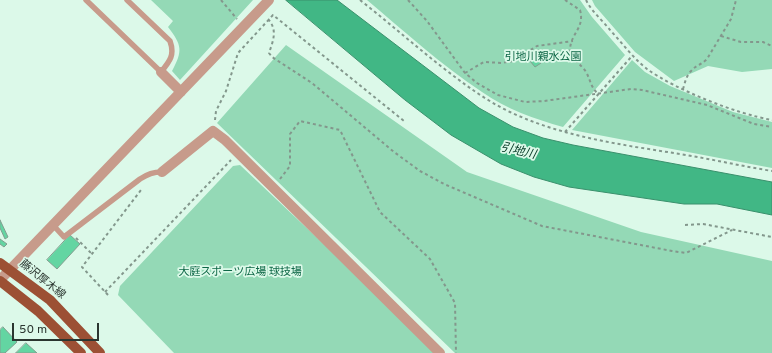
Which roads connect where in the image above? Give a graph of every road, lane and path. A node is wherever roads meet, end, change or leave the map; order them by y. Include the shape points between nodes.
1 (86, 0) edge
2 (127, 0) edge
3 (221, 0) edge
4 (269, 0) edge
5 (360, 0) edge
6 (408, 0) edge
7 (565, 0) edge
8 (586, 0) edge
9 (736, 0) edge
10 (268, 19) junction
11 (244, 26) junction
12 (721, 36) junction
13 (573, 41) junction
14 (772, 46) edge
15 (632, 56) junction
16 (161, 72) junction
17 (465, 73) junction
18 (683, 89) junction
19 (181, 92) junction
20 (598, 94) junction
21 (772, 120) edge
22 (404, 121) dead end
23 (772, 127) edge
24 (213, 131) junction
25 (565, 132) junction
26 (236, 155) dead end
27 (772, 171) edge
28 (162, 172) joint
29 (141, 186) dead end
30 (273, 187) junction
31 (53, 225) junction
32 (685, 225) dead end
33 (732, 230) junction
34 (81, 232) dead end
35 (772, 237) edge
36 (92, 254) junction
37 (0, 263) edge
38 (10, 270) junction
39 (0, 281) edge
40 (105, 292) junction
41 (108, 295) dead end
42 (81, 353) edge
43 (100, 353) edge
44 (440, 353) edge
45 (456, 353) edge

1 - 16 lane
2 - 16 lane via 170,41 173,49 171,58
3 - 11 path
4 - 11 street
5 - 25 path via 480,96 510,112
6 - 17 path via 427,21
7 - 13 path via 580,10 580,27
8 - 15 path
9 - 12 path via 731,19
10 - 22 path via 273,15
10 - 24 path via 238,53 216,111
10 - 33 path via 273,24 274,38 269,53 272,57 312,82 394,152 444,184 542,226 672,251 686,253
11 - 19 street
12 - 14 path via 741,42 763,42
12 - 18 path via 702,65 690,71
13 - 17 path via 537,46 513,61 484,62
13 - 20 path via 570,47 572,55 586,72 590,85
15 - 18 path via 661,78
15 - 20 path
16 - 19 street
17 - 20 path via 498,95 525,102
18 - 21 path via 748,114
19 - 31 street
20 - 23 path via 642,90 707,105 754,124
20 - 25 path
24 - 28 street
24 - 30 street
25 - 27 path
26 - 40 path
28 - 31 lane via 148,173 64,237
29 - 36 path
30 - 44 street
30 - 45 path via 290,166 290,134 300,120 340,130 380,212 430,259 455,302
31 - 38 street
32 - 33 path via 703,224
33 - 35 path
34 - 36 path via 74,238
36 - 40 path via 82,267
37 - 38 main road, 藤沢厚木線
38 - 39 street
38 - 43 main road, 藤沢厚木線 via 50,300
39 - 42 main road via 38,311
40 - 41 path

